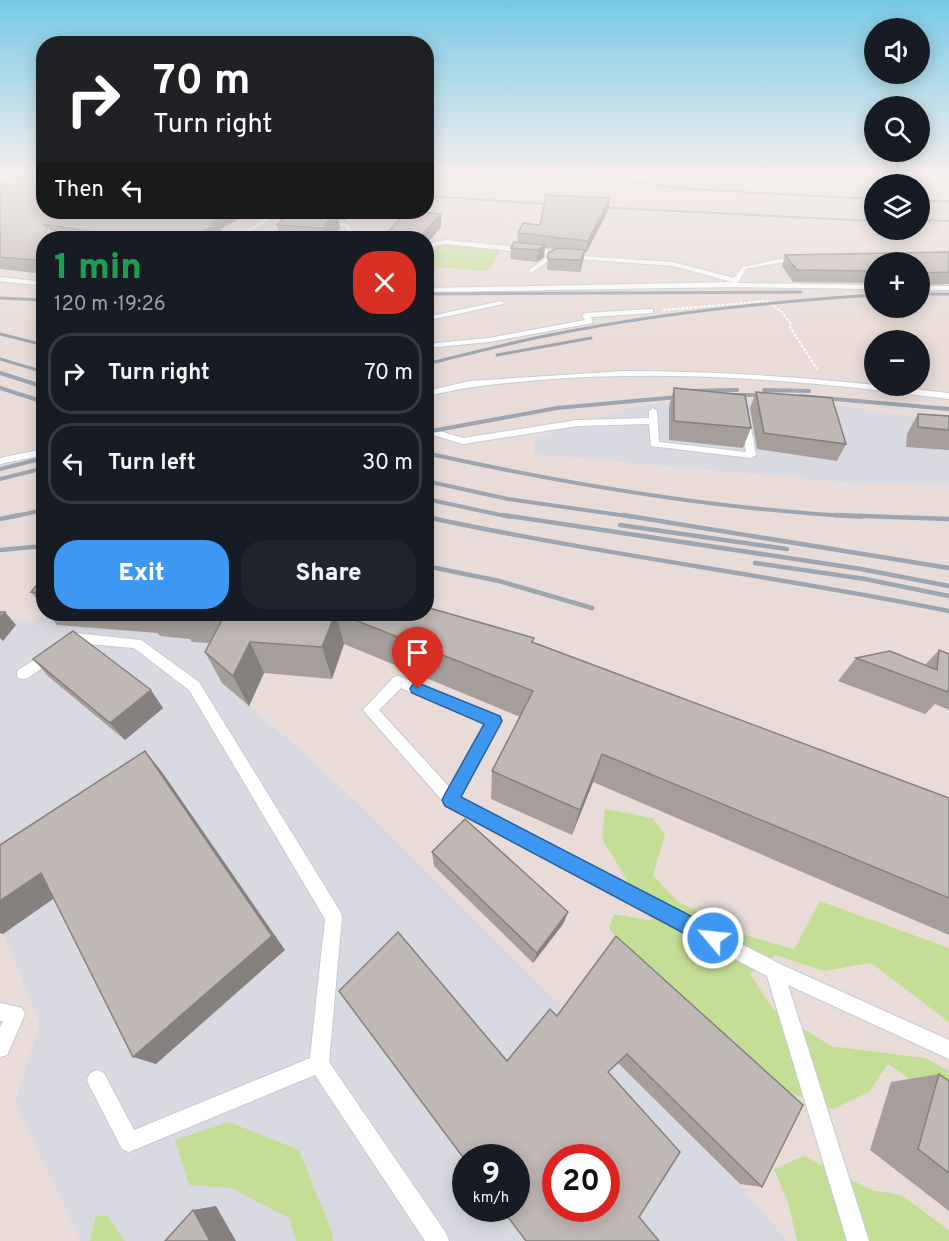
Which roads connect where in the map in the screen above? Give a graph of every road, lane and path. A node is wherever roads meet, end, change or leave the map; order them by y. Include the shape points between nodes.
1 (434, 244) edge
2 (554, 255) junction
3 (802, 260) edge
4 (531, 271) dead end
5 (0, 279) edge
6 (36, 283) edge
7 (734, 283) junction
8 (864, 287) edge
9 (930, 288) edge
10 (949, 288) edge
11 (434, 290) edge
12 (501, 303) dead end
13 (650, 311) joint
14 (434, 317) edge
15 (434, 345) edge
16 (813, 374) dead end
17 (434, 391) edge
18 (949, 396) edge
19 (744, 409) edge
20 (434, 432) edge
21 (36, 454) edge
22 (0, 461) edge
23 (23, 674) dead end
24 (451, 800) junction
25 (774, 970) junction
26 (0, 1012) edge
27 (0, 1048) edge
28 (949, 1050) edge
29 (318, 1064) junction
30 (97, 1080) dead end
31 (438, 1241) edge
32 (858, 1241) edge

1 - 2 lane via 446,242
2 - 4 lane
2 - 7 lane via 673,264
3 - 7 lane via 744,268
5 - 6 lane
7 - 8 lane
7 - 11 lane
9 - 10 lane
12 - 14 lane
13 - 15 lane via 586,315 590,321 489,340
13 - 16 path via 766,301 791,324 819,371
17 - 18 lane via 448,385 558,375 662,372 853,384
19 - 20 lane via 751,455 654,444 653,416 576,423 463,441
21 - 22 lane
23 - 29 lane via 75,638 137,643 194,686 334,917
24 - 24 lane via 370,710 399,681 494,721
24 - 25 lane
25 - 28 lane
25 - 32 lane
26 - 27 lane via 15,1014
29 - 30 lane via 129,1142
29 - 31 lane

